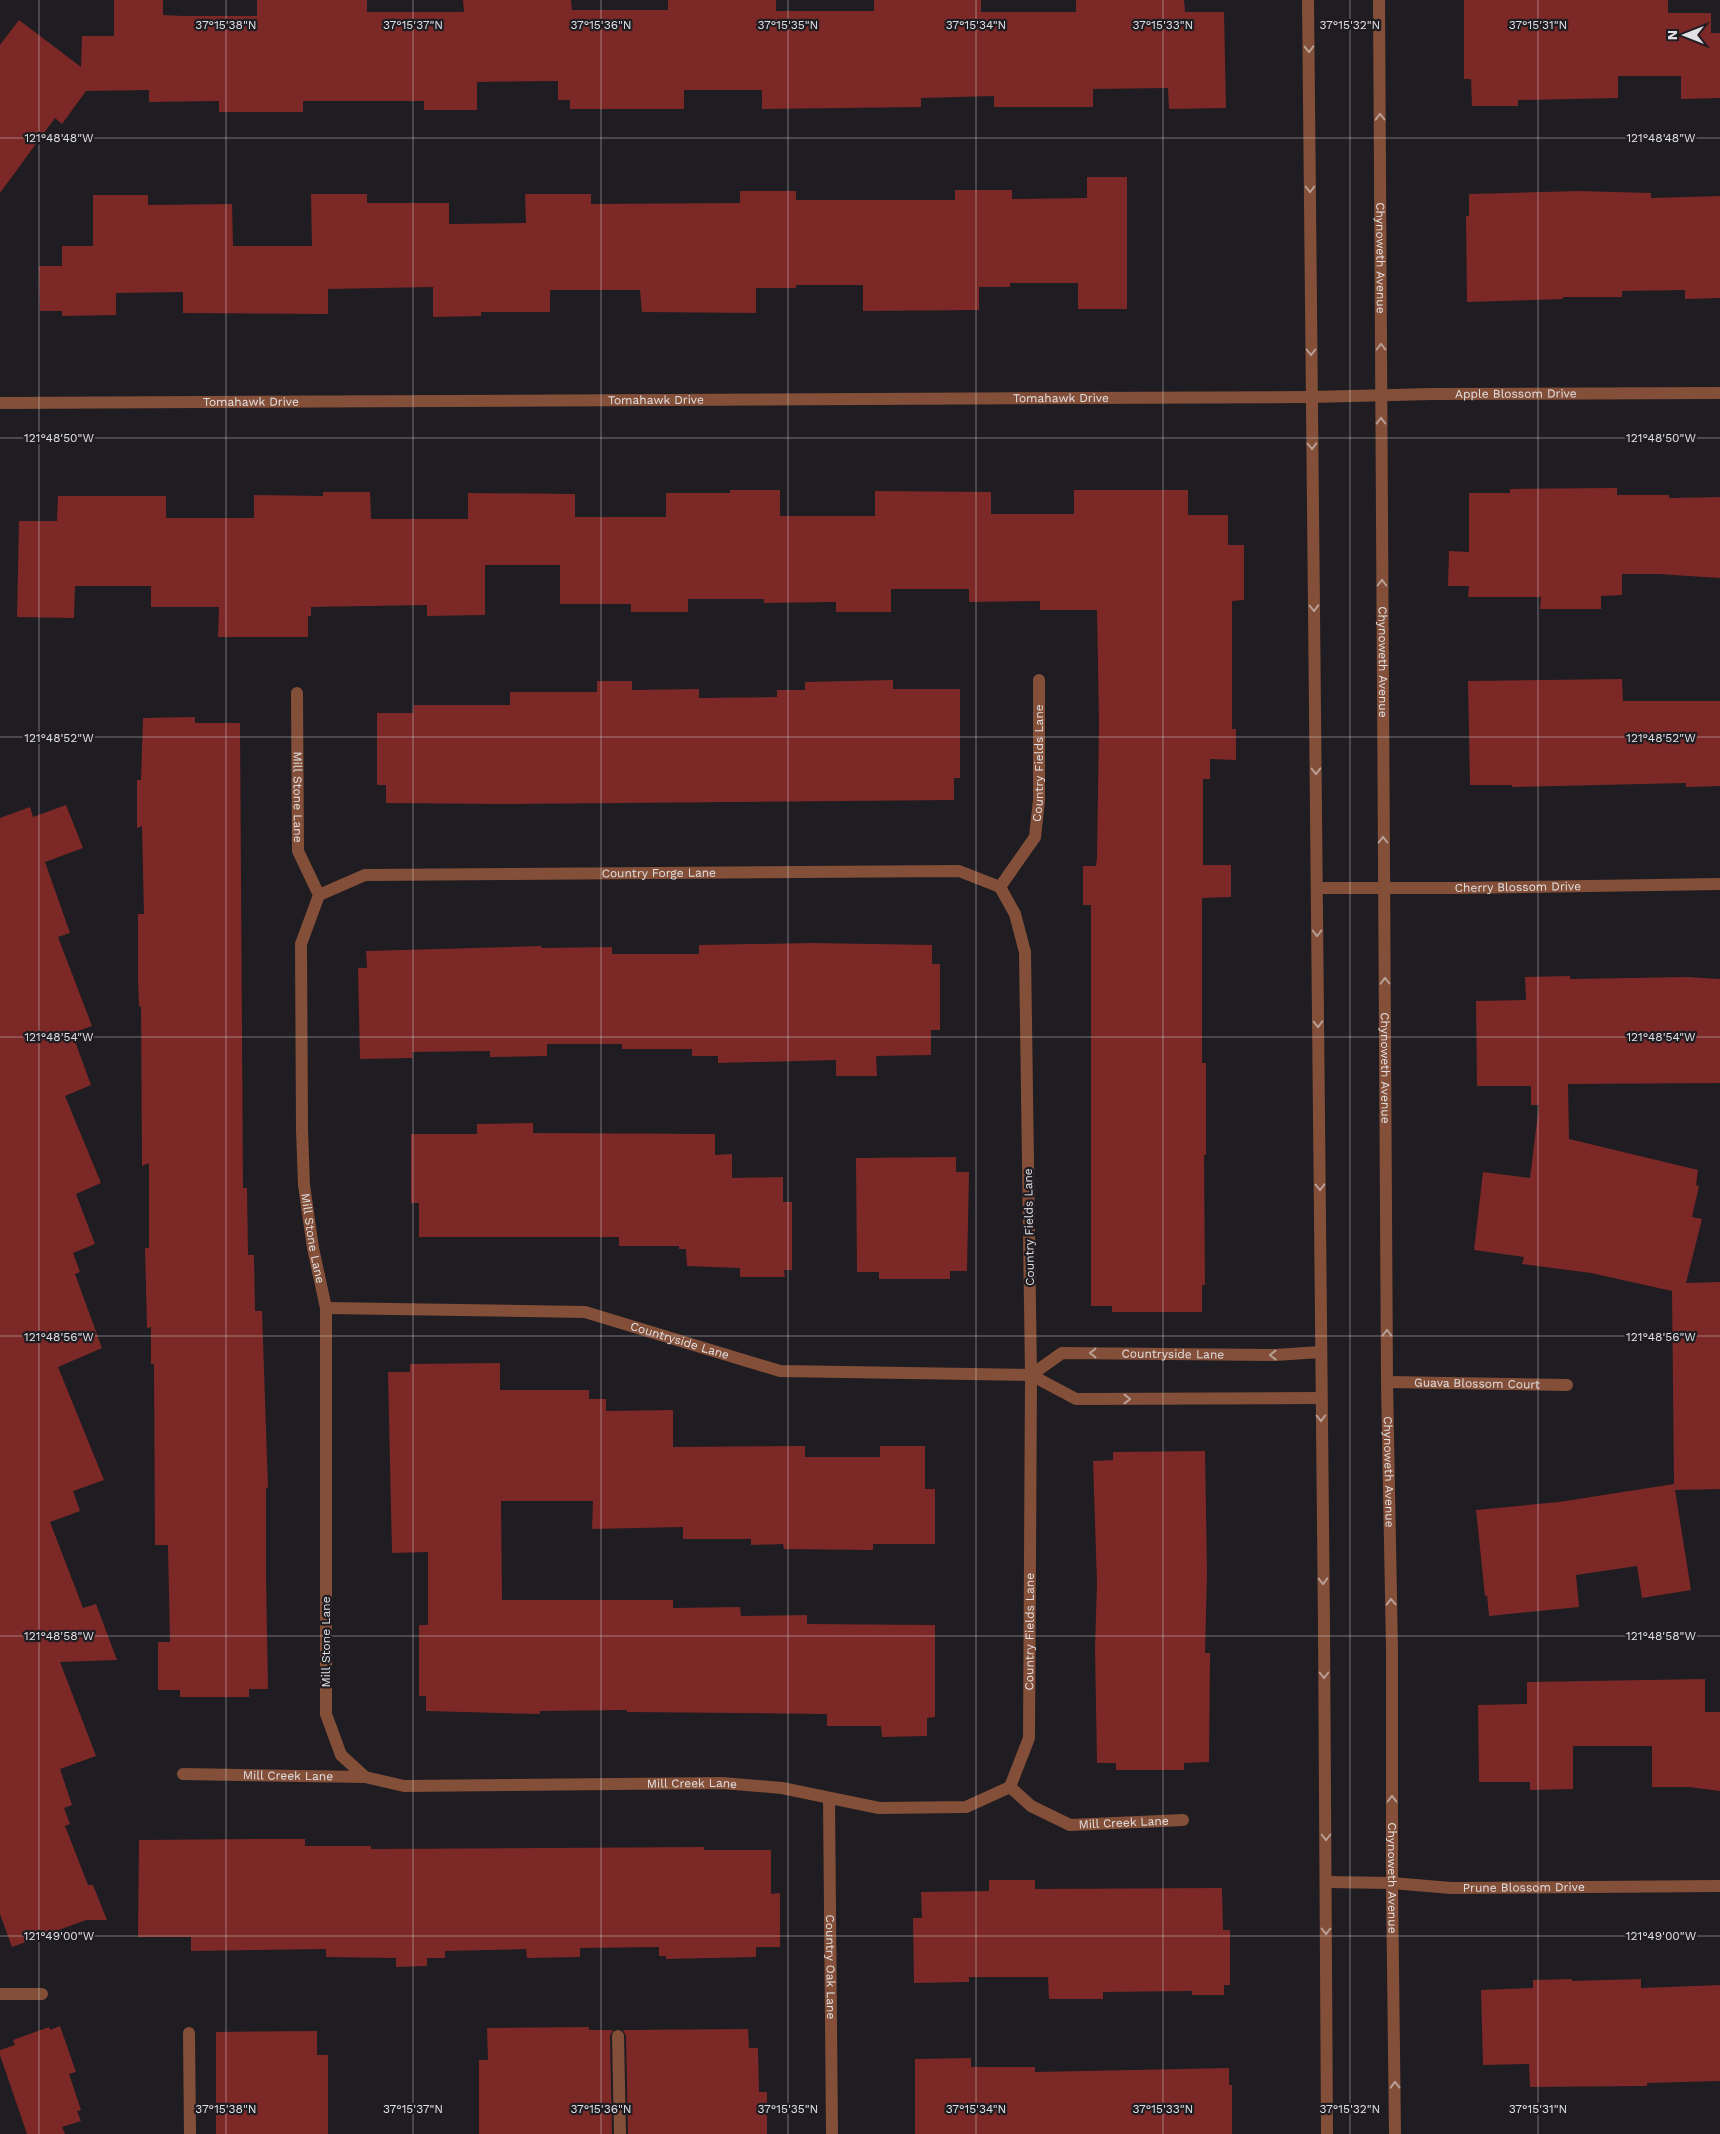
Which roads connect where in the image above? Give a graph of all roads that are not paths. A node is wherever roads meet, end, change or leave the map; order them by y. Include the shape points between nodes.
1 (1308, 0) edge
2 (1379, 0) edge
3 (1720, 393) edge
4 (1381, 396) junction
5 (1311, 397) junction
6 (0, 403) edge
7 (1039, 680) dead end
8 (296, 693) dead end
9 (1720, 884) edge
10 (1000, 887) junction
11 (1317, 888) junction
12 (1384, 888) junction
13 (319, 896) junction
14 (326, 1308) junction
15 (1321, 1352) junction
16 (1031, 1375) junction
17 (1387, 1382) junction
18 (1567, 1385) dead end
19 (1321, 1398) junction
20 (183, 1774) dead end
21 (365, 1777) junction
22 (1010, 1788) junction
23 (829, 1799) junction
24 (1183, 1820) dead end
25 (1326, 1882) junction
26 (1392, 1883) junction
27 (1720, 1886) edge
28 (0, 1994) edge
29 (42, 1994) dead end
30 (189, 2033) dead end
31 (618, 2036) dead end
32 (190, 2134) edge
33 (620, 2134) edge
34 (832, 2134) edge
35 (1327, 2134) edge
36 (1395, 2134) edge

1 -> 5 street
4 -> 2 street, Chynoweth Avenue
3 - 4 street, Apple Blossom Drive
4 - 5 street, Apple Blossom Drive
12 -> 4 street, Chynoweth Avenue
5 - 6 street, Tomahawk Drive
5 -> 11 street
7 - 10 street, Country Fields Lane via 1039,800 1035,837
8 - 13 street, Mill Stone Lane via 298,851
9 - 12 street, Cherry Blossom Drive
10 - 13 street, Country Forge Lane via 959,871 365,875
10 - 16 street, Country Fields Lane via 1015,914 1024,952
11 - 12 street, Cherry Blossom Drive
11 -> 15 street
17 -> 12 street, Chynoweth Avenue
13 - 14 street, Mill Stone Lane via 301,944 302,1130 304,1184
14 - 16 street, Countryside Lane via 585,1312 780,1371
14 - 21 street, Mill Stone Lane via 326,1714 341,1755
15 -> 16 street, Countryside Lane via 1275,1355 1062,1353
15 - 19 street
16 -> 19 street, Countryside Lane via 1076,1399
16 - 22 street, Country Fields Lane via 1029,1738
17 - 18 street, Guava Blossom Court
26 -> 17 street, Chynoweth Avenue
19 -> 25 street
20 - 21 street, Mill Creek Lane
21 - 23 street, Mill Creek Lane via 404,1786 722,1783 782,1788
22 - 23 street, Mill Creek Lane via 966,1807 879,1808
22 - 24 street, Mill Creek Lane via 1031,1806 1070,1825
23 - 34 street, Country Oak Lane
25 - 26 street, Prune Blossom Drive
25 -> 35 street
26 - 27 street, Prune Blossom Drive via 1451,1888
36 -> 26 street, Chynoweth Avenue
28 - 29 street
30 - 32 street
31 - 33 street

